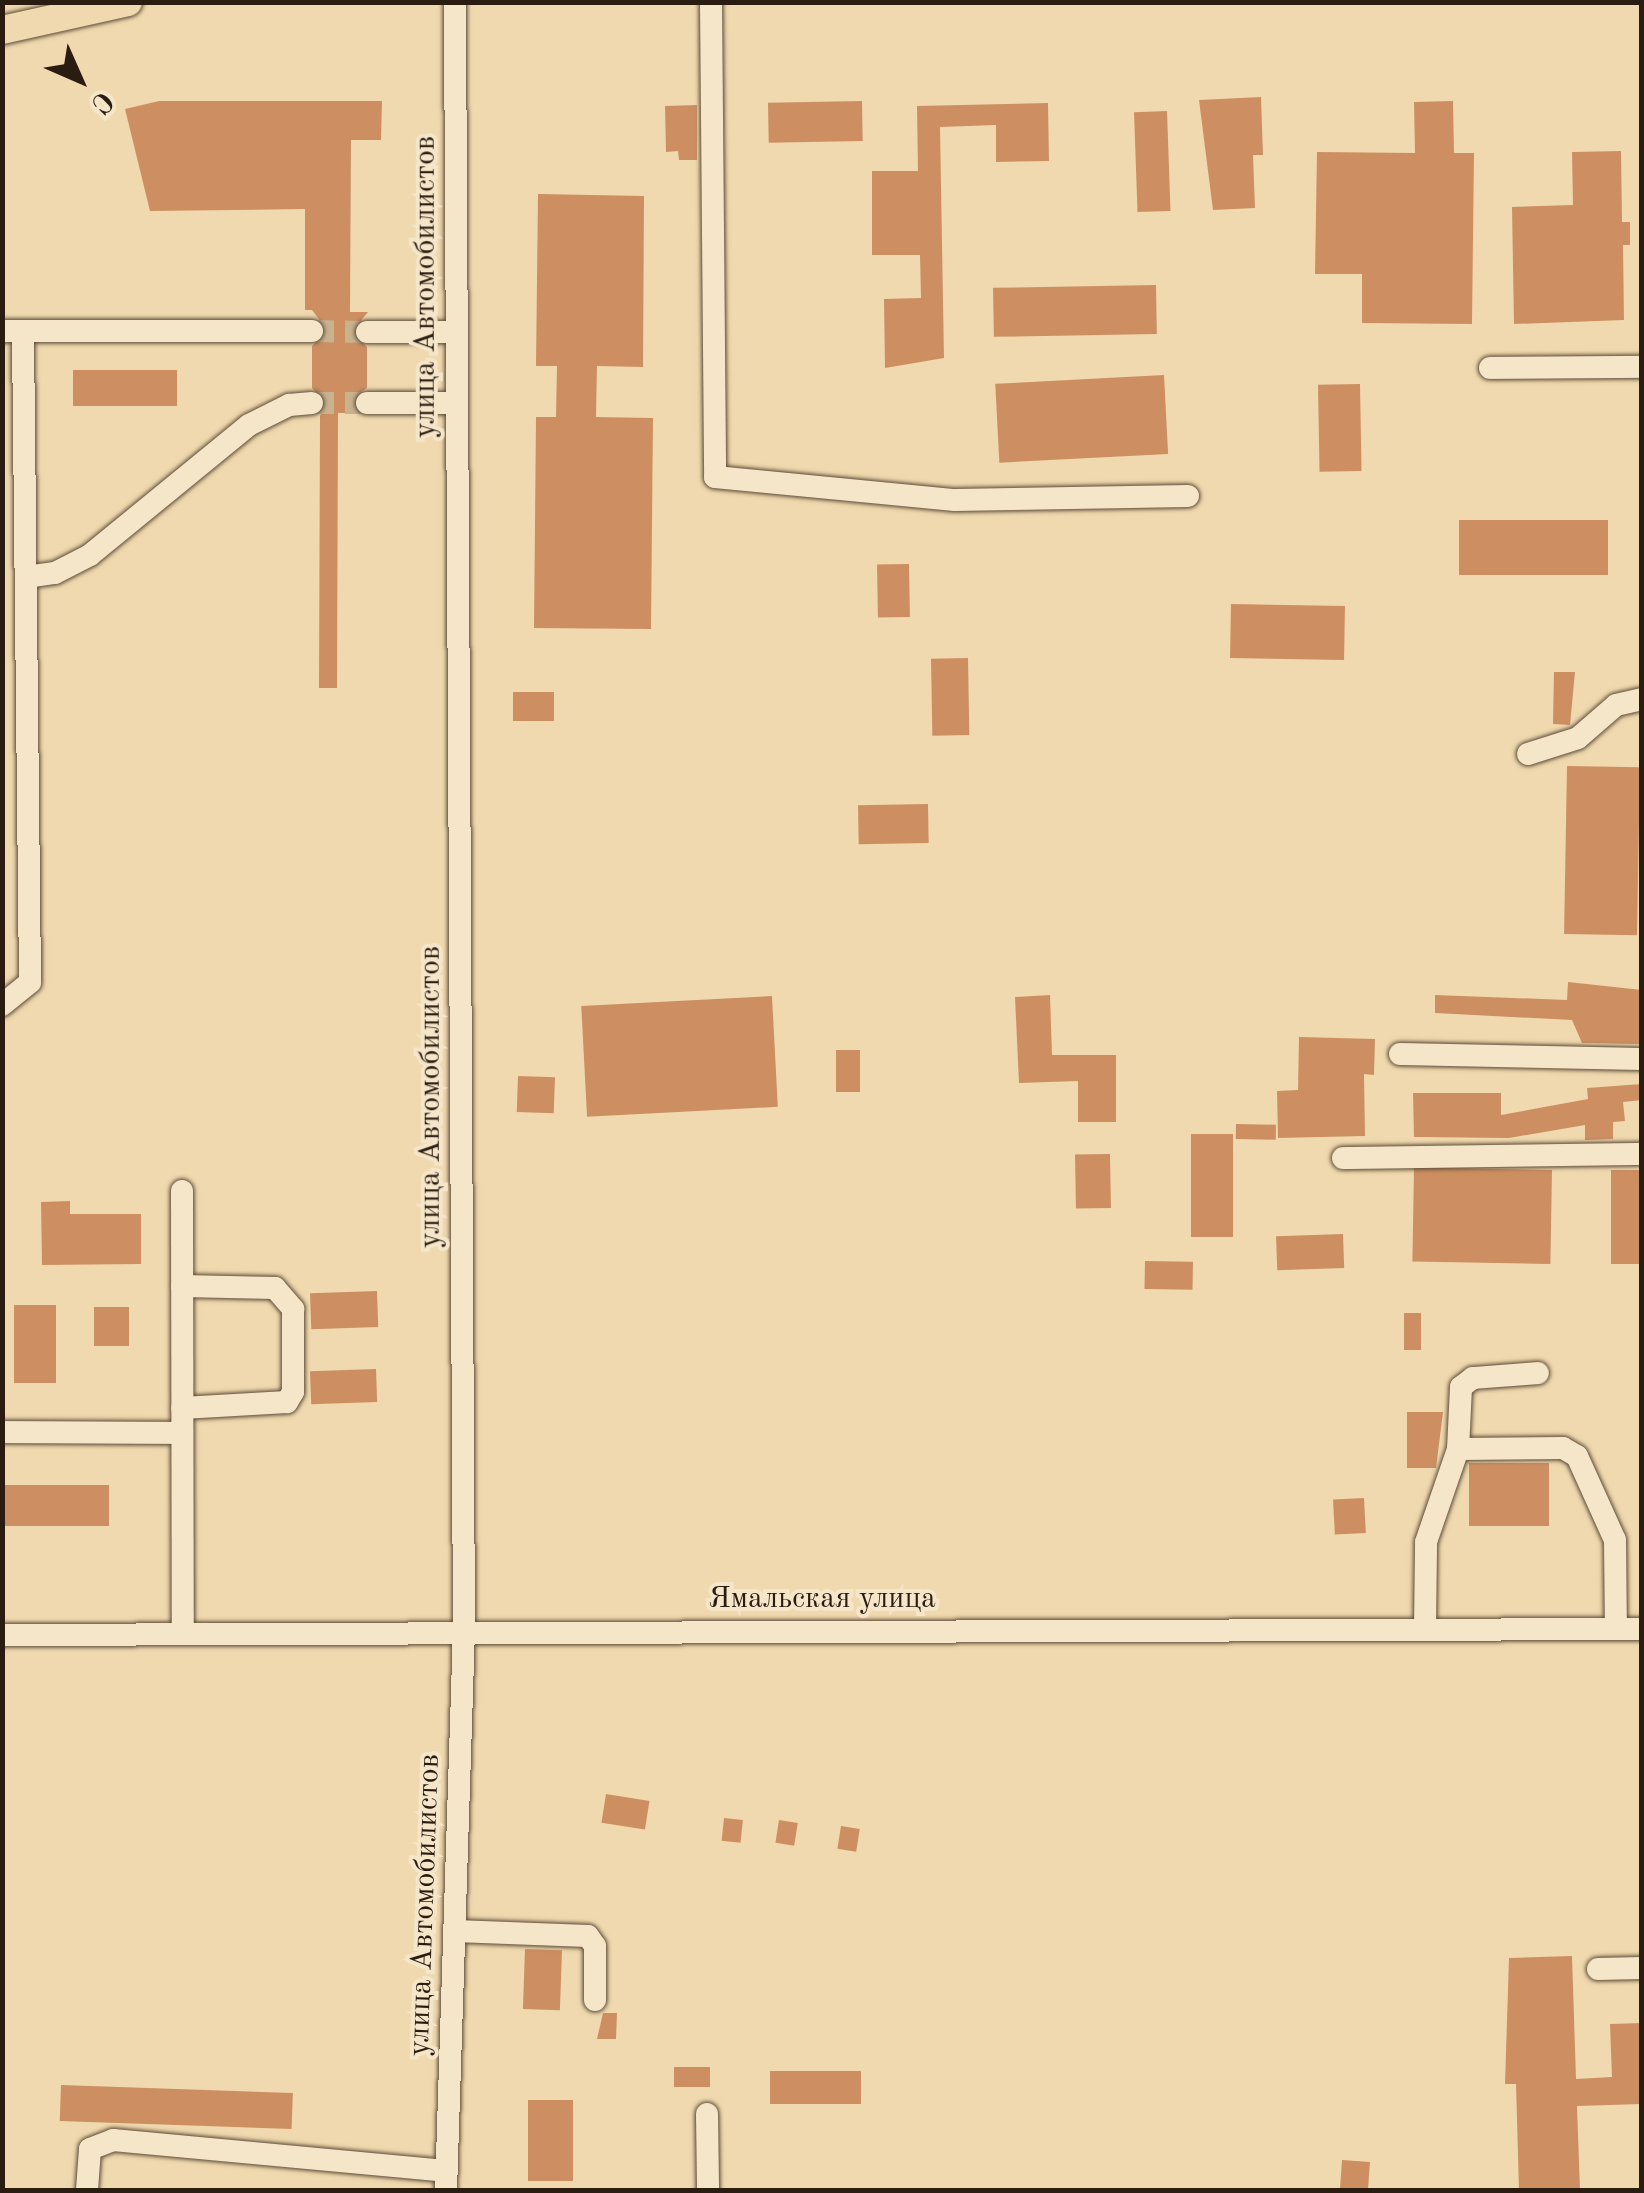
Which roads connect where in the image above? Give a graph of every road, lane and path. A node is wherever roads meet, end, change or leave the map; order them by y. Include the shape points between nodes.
1 (128, 2) edge
2 (455, 2) edge
3 (711, 2) edge
4 (2, 30) edge
5 (13, 331) edge
6 (312, 331) tunnel mouth
7 (368, 332) tunnel mouth
8 (457, 332) junction
9 (1642, 367) edge
10 (1490, 368) dead end
11 (312, 403) tunnel mouth
12 (367, 403) tunnel mouth
13 (457, 403) junction
14 (1188, 496) dead end
15 (26, 577) junction
16 (1642, 699) edge
17 (1528, 754) dead end
18 (2, 1005) edge
19 (1400, 1054) dead end
20 (1642, 1059) edge
21 (1642, 1154) edge
22 (1344, 1158) dead end
23 (182, 1191) dead end
24 (182, 1286) junction
25 (1538, 1374) dead end
26 (182, 1408) junction
27 (2, 1432) edge
28 (182, 1433) junction
29 (1458, 1450) junction
30 (1425, 1629) junction
31 (1616, 1629) junction
32 (1642, 1629) edge
33 (464, 1630) junction
34 (183, 1633) junction
35 (2, 1635) edge
36 (455, 1930) junction
37 (1642, 1968) edge
38 (1598, 1969) dead end
39 (595, 2000) dead end
40 (707, 2114) dead end
41 (446, 2181) edge
42 (87, 2190) edge
43 (708, 2190) edge

1 - 4 main road
2 - 8 street, улица Автомобилистов
3 - 14 street via 715,477 956,500
5 - 6 street
5 - 15 street
7 - 8 street
8 - 13 street, улица Автомобилистов
9 - 10 street
11 - 15 street via 289,405 248,425 90,555 55,573
12 - 13 street
13 - 33 street, улица Автомобилистов
15 - 18 street via 30,982
16 - 17 street via 1616,705 1578,738
19 - 20 street
21 - 22 street
23 - 24 street
24 - 26 street
24 - 26 street via 275,1288 293,1309 293,1392 286,1402
25 - 29 street via 1468,1380 1458,1398
26 - 28 street
27 - 28 street
28 - 34 street
29 - 30 street via 1426,1542
29 - 31 street via 1563,1448 1577,1456 1615,1540
30 - 31 street, Ямальская улица
30 - 33 street, Ямальская улица
31 - 32 street, Ямальская улица
33 - 34 street, Ямальская улица
33 - 36 street, улица Автомобилистов
34 - 35 street, Ямальская улица
36 - 39 street via 588,1936 595,1946
36 - 41 street, улица Автомобилистов
37 - 38 street
40 - 43 street
41 - 42 street via 113,2140 90,2150

